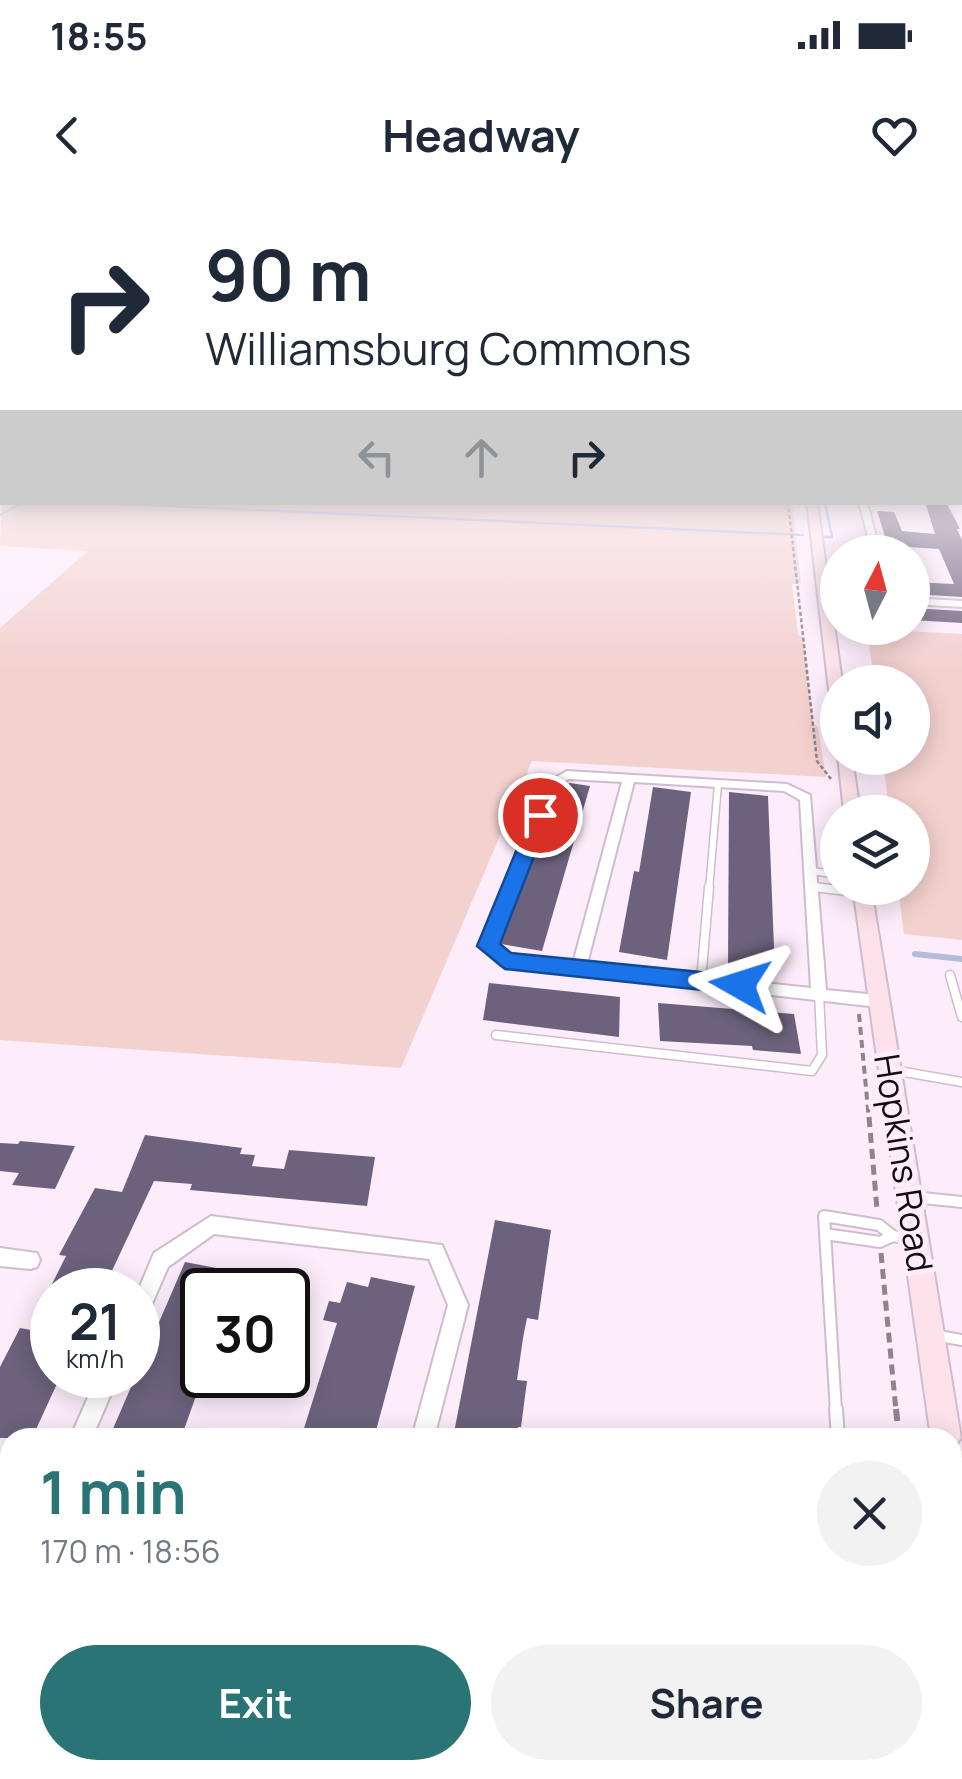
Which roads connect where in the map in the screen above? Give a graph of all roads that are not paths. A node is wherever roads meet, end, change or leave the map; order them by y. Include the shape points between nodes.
1 (814, 523) edge
2 (820, 576) edge
3 (930, 602) edge
4 (962, 604) edge
5 (629, 778) junction
6 (718, 784) junction
7 (820, 878) edge
8 (813, 879) junction
9 (820, 881) edge
10 (864, 905) edge
11 (579, 968) junction
12 (950, 974) dead end
13 (700, 980) junction
14 (819, 994) junction
15 (868, 999) junction
16 (962, 1017) edge
17 (496, 1035) dead end
18 (888, 1069) junction
19 (962, 1082) edge
20 (908, 1196) junction
21 (962, 1202) edge
22 (825, 1234) junction
23 (904, 1238) junction
24 (0, 1257) edge
25 (30, 1260) dead end
26 (158, 1268) edge
27 (930, 1334) junction
28 (962, 1340) edge
29 (99, 1398) edge
30 (86, 1428) edge
31 (427, 1428) edge
32 (837, 1428) edge
33 (944, 1428) edge

1 - 2 street
3 - 4 street
5 - 6 street
5 - 11 street
5 - 11 street via 568,776 553,782 488,946 505,961
6 - 8 street via 787,788 806,798
6 - 13 lane
7 - 8 lane
8 - 9 lane
8 - 14 street
10 - 15 street, Hopkins Road
11 - 13 street
12 - 16 lane
13 - 14 street
14 - 15 street
14 - 17 lane via 822,1055 812,1071
15 - 18 street, Hopkins Road
18 - 19 lane
18 - 20 street, Hopkins Road
20 - 21 lane
20 - 23 street, Hopkins Road
22 - 23 lane via 880,1242
22 - 23 lane via 824,1216 879,1225
22 - 32 lane
23 - 27 street, Hopkins Road
24 - 25 street
26 - 31 street via 211,1226 435,1251 458,1305
27 - 28 lane
27 - 33 street, Hopkins Road
29 - 30 street

